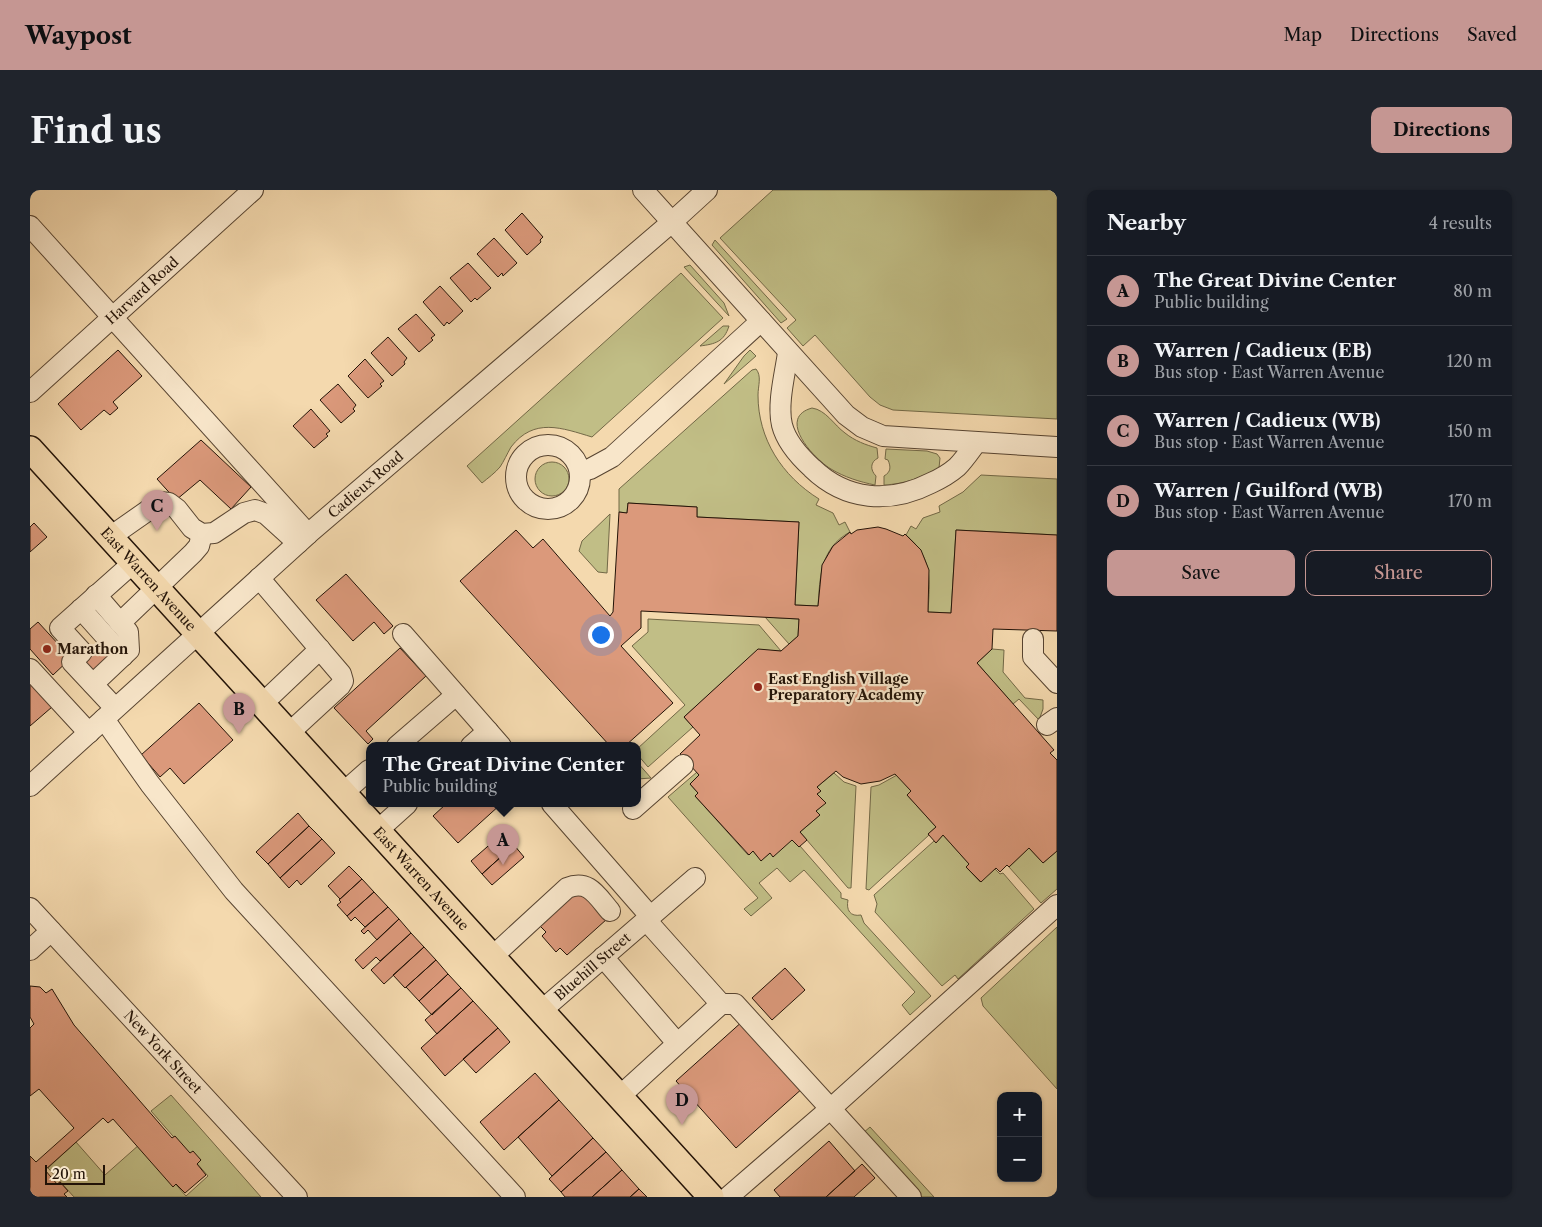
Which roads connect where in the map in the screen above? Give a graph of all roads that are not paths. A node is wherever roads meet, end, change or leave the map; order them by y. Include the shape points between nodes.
1 (254, 190) edge
2 (642, 190) edge
3 (707, 190) edge
4 (672, 222) junction
5 (30, 226) edge
6 (112, 317) junction
7 (761, 321) junction
8 (788, 353) junction
9 (30, 392) edge
10 (976, 443) junction
11 (1057, 447) edge
12 (30, 449) edge
13 (580, 472) dead end
14 (202, 534) junction
15 (110, 537) junction
16 (303, 538) junction
17 (134, 563) junction
18 (258, 578) junction
19 (157, 589) junction
20 (96, 595) junction
21 (82, 609) junction
22 (120, 623) junction
23 (103, 633) junction
24 (197, 633) junction
25 (403, 634) dead end
26 (1033, 639) dead end
27 (320, 649) junction
28 (82, 652) junction
29 (126, 653) junction
30 (30, 669) edge
31 (152, 674) junction
32 (1057, 683) edge
33 (93, 684) junction
34 (456, 695) junction
35 (262, 704) junction
36 (109, 714) junction
37 (89, 732) junction
38 (289, 733) junction
39 (495, 739) edge
40 (402, 742) edge
41 (683, 765) dead end
42 (366, 773) edge
43 (30, 786) edge
44 (343, 793) junction
45 (641, 803) edge
46 (404, 807) edge
47 (554, 807) edge
48 (377, 830) junction
49 (695, 878) dead end
50 (1057, 906) edge
51 (30, 908) edge
52 (610, 911) dead end
53 (646, 919) junction
54 (51, 931) junction
55 (30, 950) edge
56 (492, 957) junction
57 (603, 957) junction
58 (721, 1004) junction
59 (541, 1011) junction
60 (677, 1043) junction
61 (620, 1096) junction
62 (831, 1108) junction
63 (297, 1197) edge
64 (514, 1197) edge
65 (711, 1197) edge
66 (728, 1197) edge
67 (910, 1197) edge

1 - 6 street, Harvard Road
2 - 4 street
3 - 4 street, Cadieux Road
4 - 7 street
4 - 16 street, Cadieux Road
5 - 6 street
6 - 9 street, Harvard Road
6 - 16 street
7 - 8 street
7 - 13 street via 612,457
8 - 10 street via 846,415 862,427 883,436
8 - 10 street via 781,401 782,425 806,463 840,488 879,498 921,489 956,467
10 - 11 street
12 - 15 main road, East Warren Avenue
14 - 15 street via 169,503 160,502
14 - 16 street via 214,533 244,513 255,510
14 - 19 street via 199,546
15 - 17 main road, East Warren Avenue
16 - 18 street, Cadieux Road
17 - 19 main road, East Warren Avenue
17 - 20 street
18 - 24 street, Cadieux Road
18 - 27 street
19 - 22 street
19 - 24 main road, East Warren Avenue
20 - 21 street
20 - 22 street
21 - 23 street
21 - 28 street via 60,628
22 - 29 street via 128,632
23 - 28 street
23 - 29 street
24 - 31 street, Cadieux Road
24 - 35 main road, East Warren Avenue
25 - 34 street
26 - 32 street via 1033,656
27 - 35 street
27 - 38 street via 342,674 343,680
28 - 33 street via 72,662
29 - 31 street
29 - 33 street
30 - 37 street
31 - 36 street, Cadieux Road
33 - 36 street
34 - 39 street
34 - 40 street
35 - 38 main road, East Warren Avenue
36 - 37 street, Cadieux Road
36 - 64 street via 150,784 234,892
37 - 43 street, Cadieux Road
38 - 44 main road, East Warren Avenue
41 - 45 street
42 - 44 street
44 - 48 main road, East Warren Avenue
46 - 48 street
47 - 53 street
48 - 56 main road, East Warren Avenue
49 - 53 street, Bluehill Street
50 - 62 street
51 - 54 street, New York Street
52 - 56 street via 593,891 585,885 576,884 567,888
53 - 57 street, Bluehill Street
53 - 58 street
54 - 55 street
54 - 63 street, New York Street
56 - 59 main road, East Warren Avenue
57 - 59 street, Bluehill Street
57 - 60 street
58 - 60 street
58 - 62 street via 735,1004
59 - 61 main road, East Warren Avenue
60 - 61 street
61 - 65 main road, East Warren Avenue
62 - 66 street
62 - 67 street

